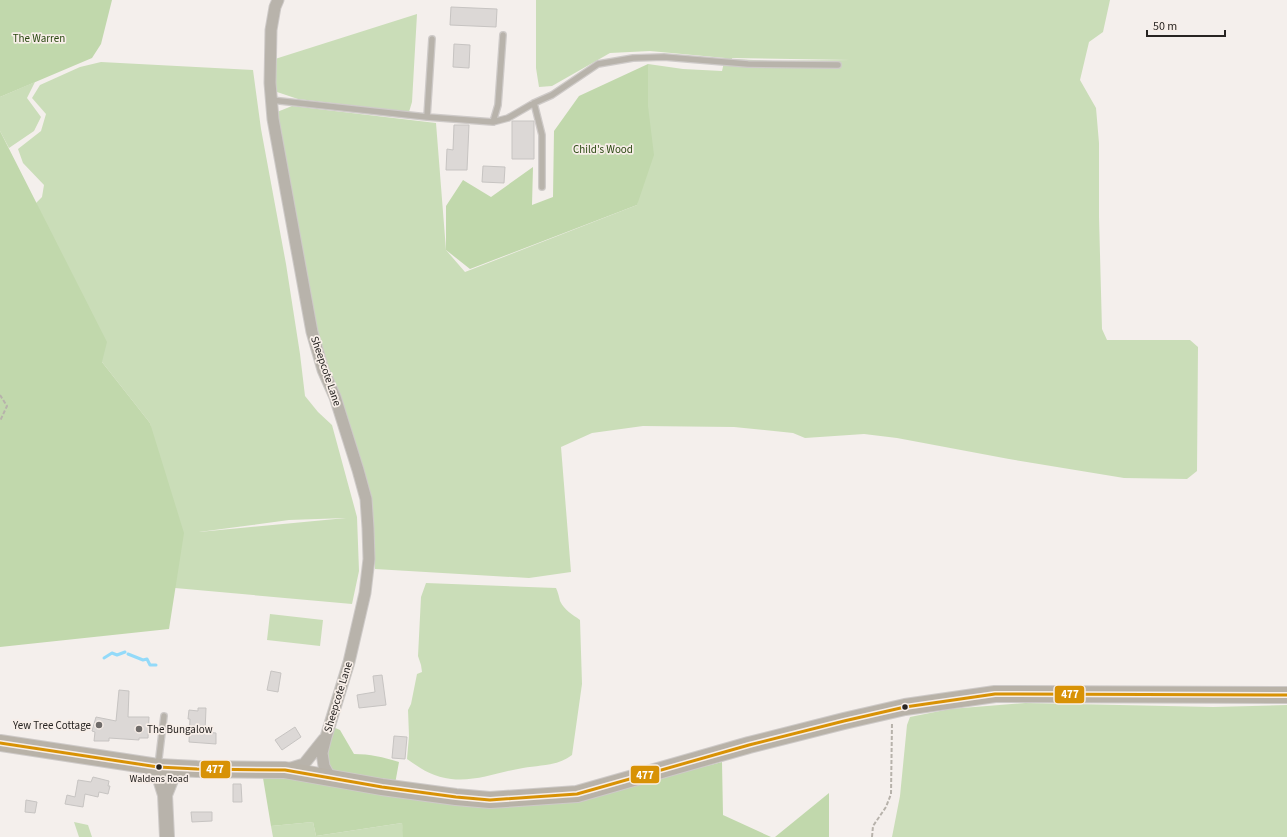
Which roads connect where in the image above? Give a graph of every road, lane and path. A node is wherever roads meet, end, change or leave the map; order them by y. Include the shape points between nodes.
1 (278, 0) edge
2 (503, 35) dead end
3 (432, 39) dead end
4 (838, 65) dead end
5 (271, 100) junction
6 (534, 103) junction
7 (427, 117) junction
8 (494, 122) junction
9 (542, 187) dead end
10 (0, 395) edge
11 (0, 421) edge
12 (1287, 695) edge
13 (891, 710) junction
14 (164, 716) dead end
15 (326, 737) junction
16 (0, 743) edge
17 (158, 767) junction
18 (180, 768) junction
19 (285, 770) junction
20 (331, 779) junction
21 (165, 795) junction
22 (167, 837) edge
23 (872, 837) edge

1 - 5 street, Sheepcote Lane via 271,30
2 - 8 lane via 498,105
3 - 7 lane
4 - 6 lane via 748,64 664,57 633,58 598,64 552,95
5 - 7 lane
5 - 15 street, Sheepcote Lane via 312,332 366,499 369,559 365,593 349,662
6 - 8 lane via 508,118
6 - 9 lane via 542,135
7 - 8 lane
10 - 11 path via 7,406
12 - 13 main road via 995,694
13 - 20 main road via 749,745 577,794 490,800
13 - 23 path via 891,794 873,826
14 - 17 lane
15 - 19 street, Sheepcote Lane via 304,764
15 - 20 street, Sheepcote Lane via 322,753 324,766
16 - 17 main road
17 - 18 main road
17 - 21 street via 158,776
18 - 19 main road
18 - 21 street via 171,780
19 - 20 main road
21 - 22 street

